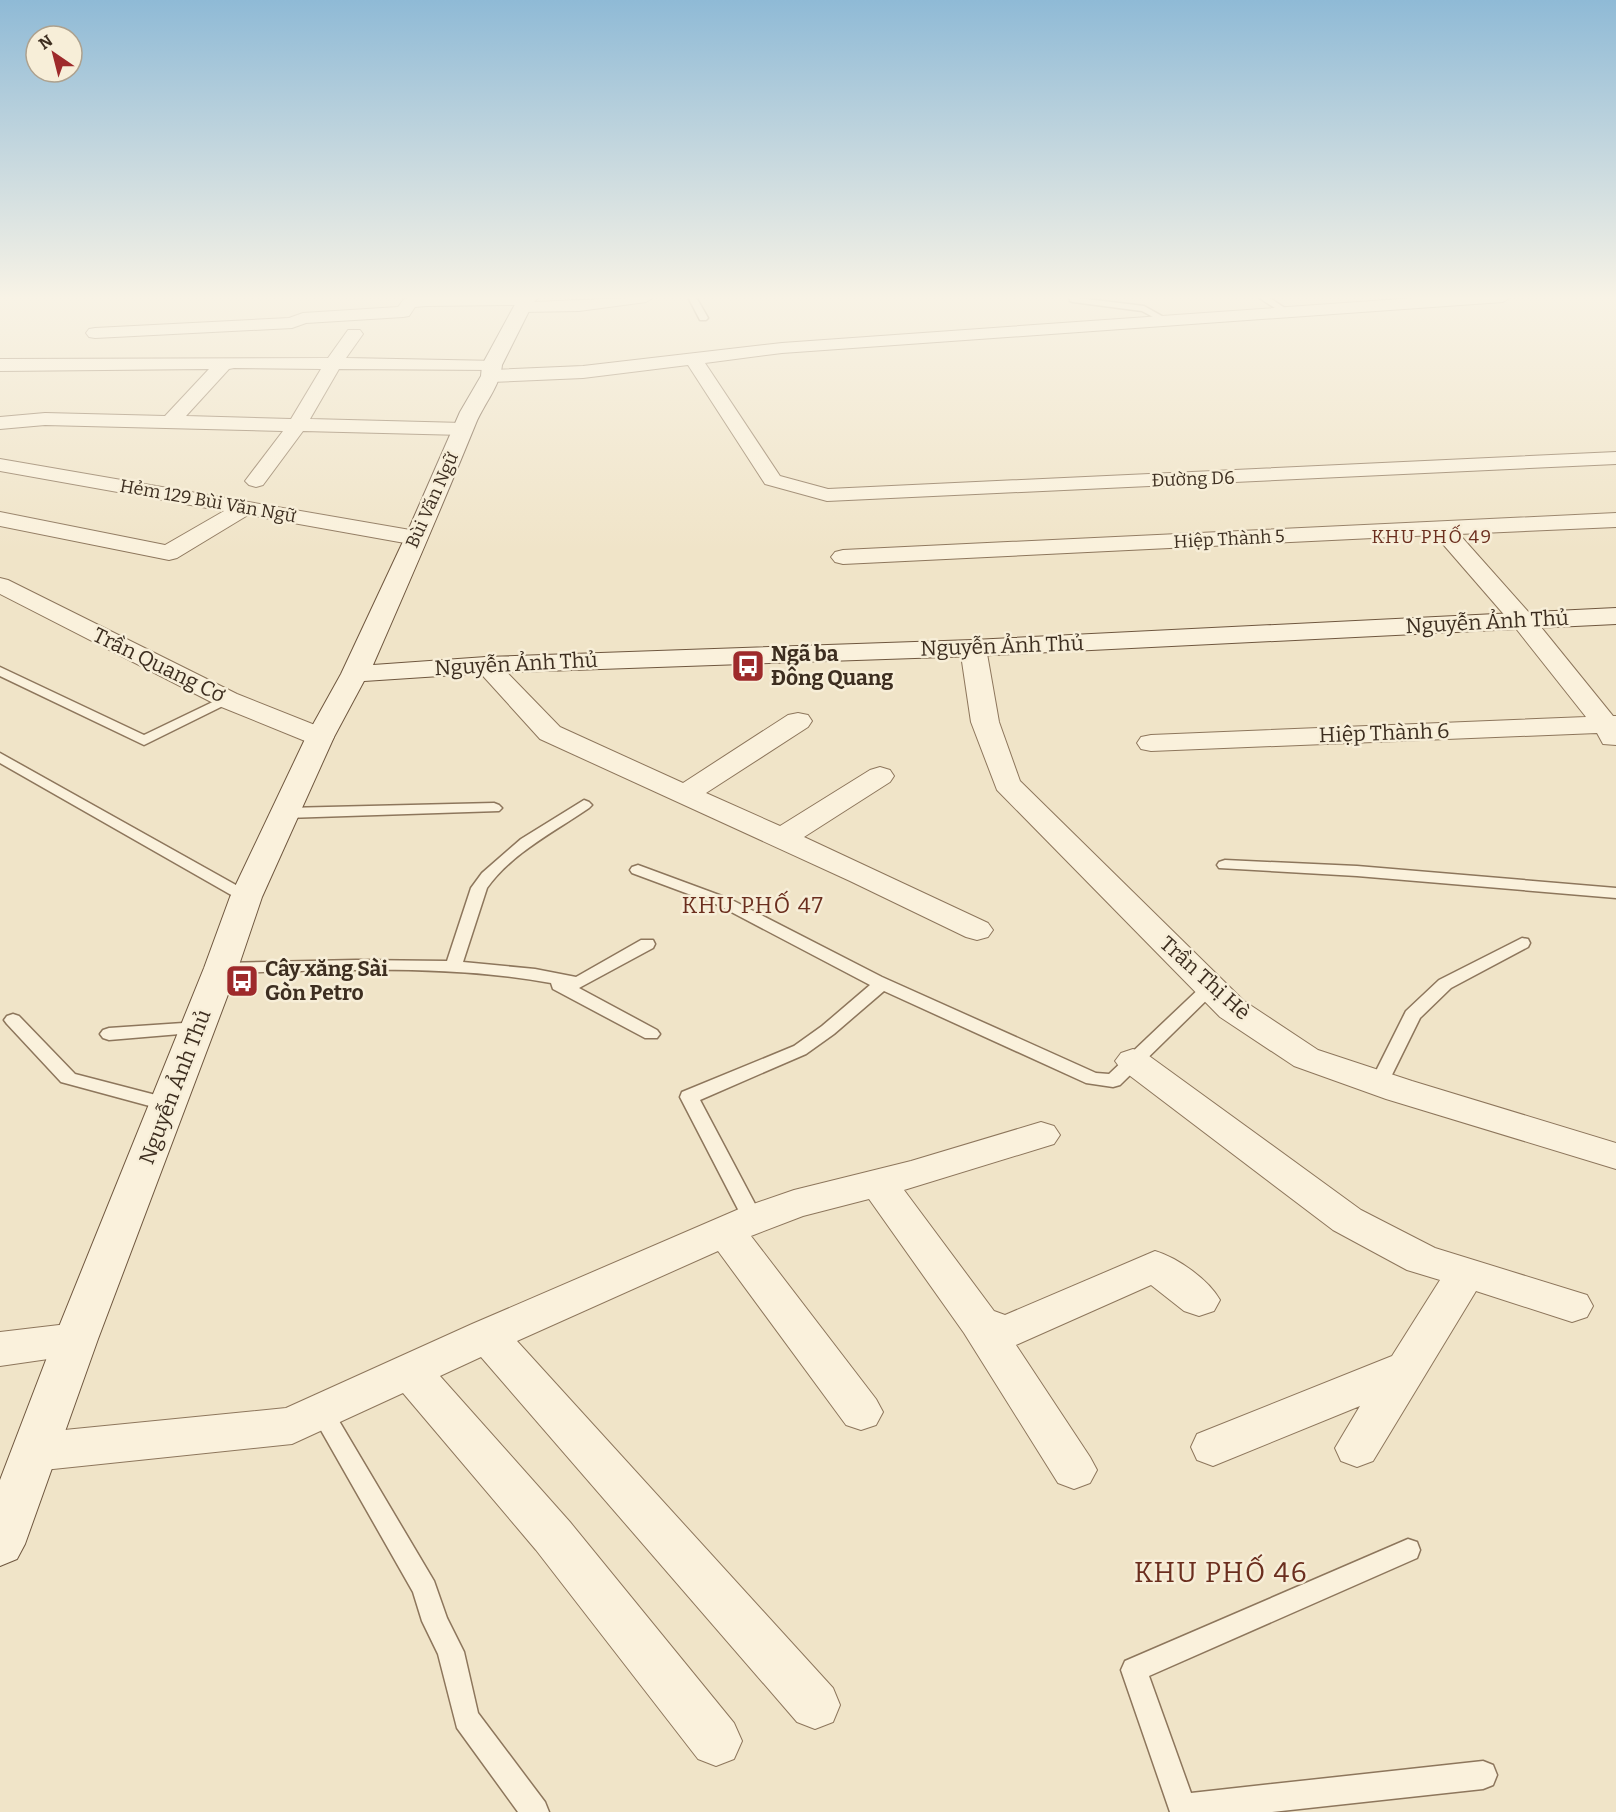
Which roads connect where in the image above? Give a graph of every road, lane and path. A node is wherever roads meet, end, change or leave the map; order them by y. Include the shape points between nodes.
1 (207, 382) edge
2 (323, 382) edge
3 (487, 382) edge
4 (708, 382) edge
5 (171, 421) junction
6 (0, 423) edge
7 (297, 425) junction
8 (463, 429) junction
9 (1616, 458) edge
10 (0, 465) edge
11 (32, 470) junction
12 (256, 481) dead end
13 (0, 487) edge
14 (244, 508) junction
15 (0, 519) edge
16 (1616, 520) edge
17 (1441, 528) junction
18 (416, 538) junction
19 (843, 557) dead end
20 (0, 585) edge
21 (1616, 616) edge
22 (1523, 621) junction
23 (973, 648) junction
24 (486, 664) junction
25 (0, 671) edge
26 (355, 674) junction
27 (228, 699) junction
28 (798, 721) dead end
29 (1613, 731) edge
30 (320, 737) junction
31 (1151, 743) dead end
32 (0, 757) edge
33 (880, 776) dead end
34 (685, 794) junction
35 (584, 805) dead end
36 (494, 808) dead end
37 (286, 813) junction
38 (782, 838) junction
39 (1225, 865) dead end
40 (638, 870) dead end
41 (1616, 893) edge
42 (246, 897) junction
43 (977, 930) dead end
44 (1522, 943) dead end
45 (647, 944) dead end
46 (221, 968) junction
47 (453, 968) junction
48 (536, 974) junction
49 (882, 984) junction
50 (1210, 988) junction
51 (13, 1020) dead end
52 (198, 1028) junction
53 (109, 1034) dead end
54 (651, 1034) dead end
55 (1133, 1061) junction
56 (1379, 1083) junction
57 (168, 1105) junction
58 (1041, 1135) dead end
59 (1616, 1156) edge
60 (878, 1182) junction
61 (739, 1226) junction
62 (1466, 1273) junction
63 (1200, 1300) dead end
64 (1572, 1306) dead end
65 (979, 1322) junction
66 (487, 1336) junction
67 (76, 1339) junction
68 (0, 1349) edge
69 (1407, 1368) junction
70 (409, 1371) junction
71 (321, 1411) junction
72 (861, 1412) dead end
73 (1213, 1447) dead end
74 (1357, 1448) dead end
75 (34, 1452) junction
76 (1074, 1470) dead end
77 (0, 1544) edge
78 (1408, 1550) dead end
79 (815, 1705) dead end
80 (716, 1740) dead end
81 (1483, 1775) dead end
82 (1183, 1810) edge
83 (535, 1812) edge

1 - 5 street
2 - 7 street
3 - 8 main road, Bùi Văn Ngữ
4 - 9 street, Đường D6 via 772,480 827,495
5 - 6 street via 45,419
5 - 7 street
7 - 8 street
7 - 12 street
8 - 18 main road, Bùi Văn Ngữ
10 - 11 street, Hẻm 129 Bùi Văn Ngữ
11 - 13 street
11 - 14 street, Hẻm 129 Bùi Văn Ngữ
14 - 15 street via 169,553
14 - 18 street, Hẻm 129 Bùi Văn Ngữ
16 - 17 street, Hiệp Thành 5
17 - 19 street, Hiệp Thành 5
17 - 22 street
18 - 26 main road, Bùi Văn Ngữ
20 - 27 street, Trần Quang Cơ
21 - 22 main road, Nguyễn Ảnh Thủ
22 - 23 main road, Nguyễn Ảnh Thủ
22 - 29 street
23 - 24 main road, Nguyễn Ảnh Thủ
23 - 50 street, Trần Thị Hè via 986,722 1007,784
24 - 26 main road, Nguyễn Ảnh Thủ
24 - 34 street via 550,733
25 - 27 lane via 144,741
26 - 30 main road, Nguyễn Ảnh Thủ
27 - 30 street, Trần Quang Cơ
28 - 34 street
29 - 31 street, Hiệp Thành 6
30 - 37 main road, Nguyễn Ảnh Thủ
32 - 42 lane
33 - 38 street
34 - 38 street
35 - 47 lane via 499,863 485,878
36 - 37 lane
37 - 42 main road, Nguyễn Ảnh Thủ
38 - 43 street
39 - 41 lane via 1357,871
40 - 49 lane via 724,902
42 - 46 main road, Nguyễn Ảnh Thủ
44 - 56 lane via 1445,984 1412,1015
45 - 48 lane via 579,983
46 - 47 lane
46 - 52 main road, Nguyễn Ảnh Thủ
47 - 48 lane
48 - 54 lane
49 - 55 lane via 1093,1079 1113,1081
49 - 61 lane via 800,1050 689,1097
50 - 55 lane
50 - 56 street, Trần Thị Hè via 1232,1009 1306,1058
51 - 57 lane via 68,1078
52 - 53 lane
52 - 57 main road, Nguyễn Ảnh Thủ
55 - 62 street via 1347,1220 1421,1259
56 - 59 street, Trần Thị Hè
57 - 67 main road, Nguyễn Ảnh Thủ
58 - 60 street
60 - 61 street via 794,1204
60 - 65 street
61 - 66 street
61 - 72 street
62 - 64 street
62 - 69 street
63 - 65 street via 1155,1266 1006,1332
65 - 76 street
66 - 70 street
66 - 79 street
67 - 68 street
67 - 75 main road, Nguyễn Ảnh Thủ
69 - 73 street
69 - 74 street
70 - 71 street
70 - 80 street via 553,1536
71 - 75 street via 292,1426
71 - 83 lane via 425,1589 451,1652 466,1719
75 - 77 main road, Nguyễn Ảnh Thủ
78 - 82 lane via 1134,1670
81 - 82 lane

